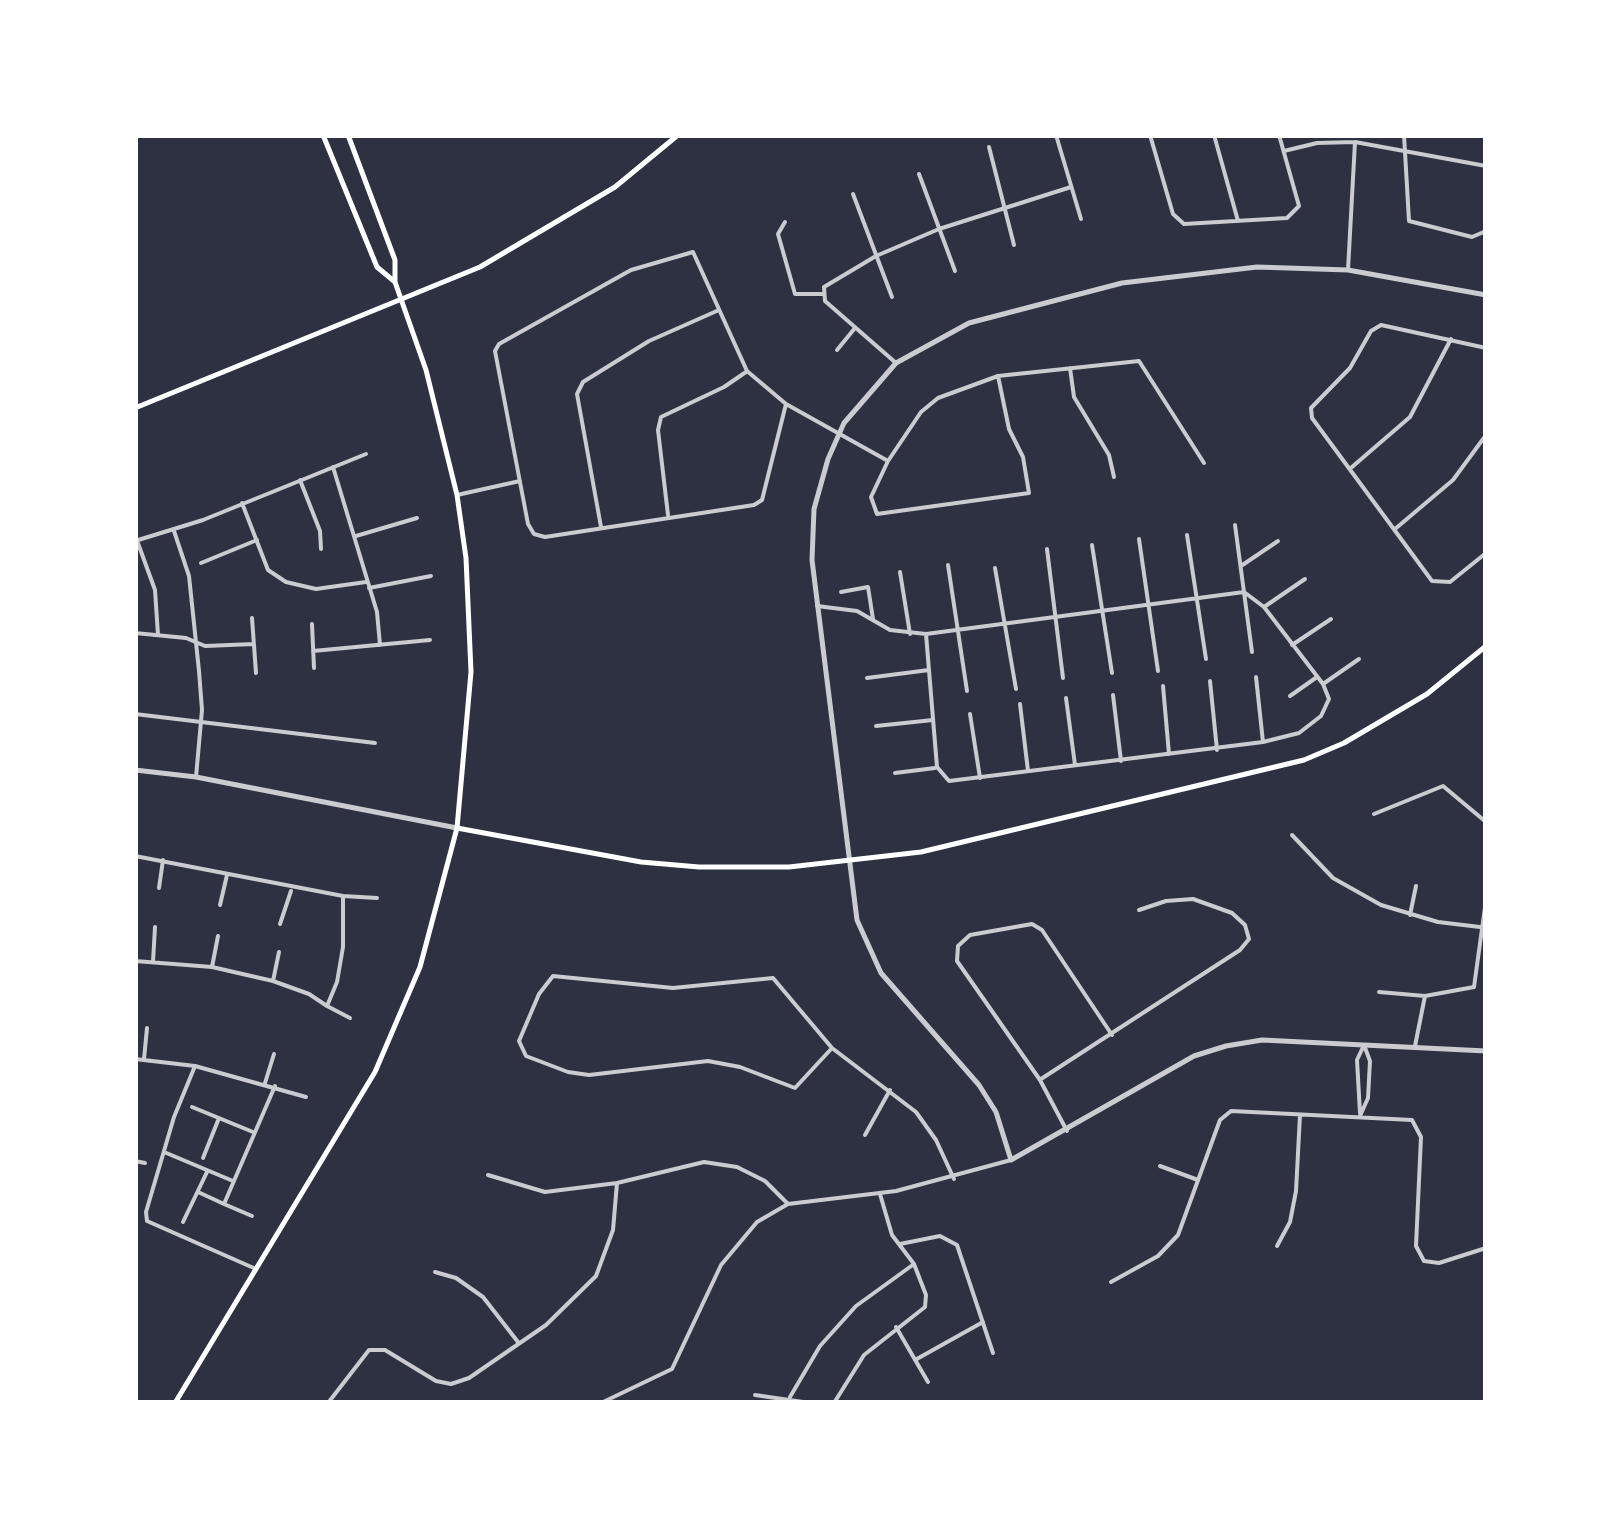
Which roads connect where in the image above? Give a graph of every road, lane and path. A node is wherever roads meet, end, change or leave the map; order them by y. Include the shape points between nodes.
1 (323, 135) edge
2 (348, 135) edge
3 (678, 135) edge
4 (1056, 135) edge
5 (1150, 135) edge
6 (1214, 135) edge
7 (1279, 135) edge
8 (1404, 135) edge
9 (1355, 142) junction
10 (989, 147) dead end
11 (1404, 149) junction
12 (1284, 150) junction
13 (1486, 166) edge
14 (920, 174) dead end
15 (1072, 187) junction
16 (854, 194) dead end
17 (1003, 206) junction
18 (1080, 220) dead end
19 (1238, 221) junction
20 (786, 222) dead end
21 (939, 229) junction
22 (1486, 231) edge
23 (1014, 245) dead end
24 (876, 256) junction
25 (1348, 270) junction
26 (954, 271) dead end
27 (396, 282) junction
28 (822, 294) junction
29 (1486, 296) edge
30 (892, 298) dead end
31 (402, 300) junction
32 (719, 310) junction
33 (856, 328) junction
34 (1452, 338) junction
35 (1486, 348) edge
36 (837, 350) dead end
37 (896, 363) junction
38 (1070, 367) junction
39 (747, 371) junction
40 (998, 376) junction
41 (786, 404) junction
42 (135, 408) edge
43 (839, 434) junction
44 (1486, 435) edge
45 (366, 454) dead end
46 (888, 461) junction
47 (1204, 463) dead end
48 (1352, 467) junction
49 (333, 468) junction
50 (1114, 477) dead end
51 (300, 480) junction
52 (520, 481) junction
53 (457, 495) junction
54 (242, 504) junction
55 (668, 515) junction
56 (417, 518) dead end
57 (1236, 525) dead end
58 (601, 527) junction
59 (1395, 529) junction
60 (174, 531) junction
61 (1187, 535) dead end
62 (356, 536) junction
63 (136, 539) edge
64 (1140, 539) dead end
65 (256, 540) junction
66 (1278, 541) dead end
67 (1092, 545) dead end
68 (321, 549) dead end
69 (1046, 549) dead end
70 (1486, 553) edge
71 (201, 563) dead end
72 (948, 565) dead end
73 (1241, 566) junction
74 (995, 568) dead end
75 (900, 572) dead end
76 (431, 576) dead end
77 (1305, 579) dead end
78 (368, 585) junction
79 (842, 592) dead end
80 (1244, 592) junction
81 (1197, 599) junction
82 (1149, 604) junction
83 (817, 606) junction
84 (1264, 608) junction
85 (1102, 609) junction
86 (1056, 615) junction
87 (252, 618) dead end
88 (874, 619) junction
89 (1331, 619) dead end
90 (1007, 620) junction
91 (312, 624) dead end
92 (961, 628) junction
93 (135, 633) edge
94 (910, 634) junction
95 (926, 634) junction
96 (158, 635) junction
97 (430, 640) dead end
98 (195, 642) junction
99 (254, 644) junction
100 (380, 645) junction
101 (1292, 645) junction
102 (1486, 646) edge
103 (313, 651) junction
104 (1252, 652) dead end
105 (1206, 658) dead end
106 (1359, 658) dead end
107 (314, 668) dead end
108 (929, 670) junction
109 (1158, 671) dead end
110 (256, 673) dead end
111 (1112, 673) dead end
112 (1256, 676) dead end
113 (1317, 677) junction
114 (867, 678) dead end
115 (1064, 678) dead end
116 (1210, 681) dead end
117 (1323, 684) junction
118 (1163, 686) dead end
119 (1016, 689) dead end
120 (968, 691) dead end
121 (1113, 695) dead end
122 (1290, 696) dead end
123 (1066, 698) dead end
124 (1020, 704) dead end
125 (135, 714) edge
126 (970, 714) dead end
127 (933, 720) junction
128 (201, 723) junction
129 (876, 726) dead end
130 (375, 742) dead end
131 (1264, 742) junction
132 (1217, 750) junction
133 (1170, 754) junction
134 (1121, 761) junction
135 (1075, 766) junction
136 (937, 767) junction
137 (135, 770) edge
138 (1028, 771) junction
139 (896, 772) dead end
140 (196, 776) junction
141 (980, 778) junction
142 (1374, 814) dead end
143 (1486, 822) edge
144 (457, 828) junction
145 (1292, 835) dead end
146 (135, 856) edge
147 (163, 860) junction
148 (847, 862) junction
149 (227, 874) junction
150 (1416, 886) dead end
151 (159, 888) dead end
152 (292, 889) junction
153 (343, 896) junction
154 (377, 898) dead end
155 (1486, 900) edge
156 (220, 905) dead end
157 (1139, 910) dead end
158 (1410, 915) junction
159 (280, 924) dead end
160 (155, 926) dead end
161 (1480, 927) junction
162 (218, 936) dead end
163 (279, 952) dead end
164 (135, 961) edge
165 (152, 962) junction
166 (212, 967) junction
167 (273, 981) junction
168 (1379, 992) dead end
169 (1424, 996) junction
170 (327, 1006) junction
171 (350, 1018) dead end
172 (147, 1028) dead end
173 (1112, 1035) junction
174 (1364, 1045) junction
175 (1415, 1047) junction
176 (832, 1048) junction
177 (1486, 1052) edge
178 (274, 1054) dead end
179 (135, 1060) edge
180 (144, 1060) junction
181 (195, 1066) junction
182 (1040, 1080) junction
183 (265, 1084) junction
184 (275, 1086) junction
185 (1356, 1086) junction
186 (1368, 1086) junction
187 (890, 1090) junction
188 (306, 1097) dead end
189 (192, 1107) dead end
190 (1300, 1114) junction
191 (1360, 1116) junction
192 (219, 1118) junction
193 (1067, 1131) junction
194 (255, 1133) junction
195 (865, 1135) dead end
196 (164, 1152) junction
197 (202, 1158) dead end
198 (1012, 1160) junction
199 (135, 1161) edge
200 (145, 1164) dead end
201 (1160, 1166) dead end
202 (208, 1170) junction
203 (488, 1175) dead end
204 (954, 1179) junction
205 (1200, 1180) junction
206 (234, 1181) junction
207 (618, 1182) junction
208 (198, 1192) junction
209 (880, 1194) junction
210 (224, 1204) junction
211 (788, 1204) junction
212 (252, 1216) dead end
213 (184, 1222) dead end
214 (900, 1244) junction
215 (1277, 1246) dead end
216 (1486, 1248) edge
217 (914, 1264) junction
218 (256, 1270) junction
219 (436, 1272) dead end
220 (1111, 1282) dead end
221 (983, 1322) junction
222 (896, 1327) junction
223 (518, 1342) junction
224 (993, 1354) dead end
225 (915, 1360) junction
226 (928, 1382) dead end
227 (755, 1395) dead end
228 (790, 1397) junction
229 (175, 1403) edge
230 (328, 1403) edge
231 (601, 1403) edge
232 (810, 1403) edge
233 (834, 1403) edge

1 - 27 main road via 376,268
2 - 27 main road via 395,260
3 - 31 main road via 615,187 536,236
4 - 15 street
5 - 19 street via 1174,214 1184,224
6 - 19 street
7 - 12 street
8 - 11 street
9 - 11 street
9 - 12 street
9 - 25 street
10 - 17 street
11 - 13 street
11 - 22 street via 1409,221 1472,237
12 - 19 street via 1299,206 1287,218
14 - 21 street
15 - 17 street
15 - 18 street
16 - 24 street
17 - 21 street
17 - 23 street
20 - 28 street via 778,234 795,294
21 - 24 street
21 - 26 street
24 - 28 street via 835,278
24 - 30 street
25 - 29 street
25 - 37 street via 1257,267 1122,282 969,323
27 - 31 main road
28 - 33 street
31 - 42 main road
31 - 53 main road
32 - 39 street
32 - 52 street via 693,252 631,270 500,344 495,351
32 - 58 street via 648,340 582,382 577,394
33 - 36 street
33 - 37 street
34 - 35 street
34 - 48 street via 1410,417
34 - 48 street via 1381,325 1311,408
37 - 43 street
38 - 40 street
38 - 47 street via 1140,362
38 - 50 street via 1074,397 1109,454
39 - 41 street
39 - 55 street via 661,417
40 - 46 street via 938,398
40 - 46 street via 1031,488 1024,497 882,515 871,497
41 - 43 street
41 - 55 street via 762,500
43 - 46 street
43 - 83 street via 814,509
44 - 59 street via 1452,480
45 - 49 street
48 - 59 street
49 - 51 street
49 - 62 street
51 - 54 street
51 - 68 street
52 - 53 street
52 - 58 street via 534,534
53 - 144 main road via 471,672
54 - 60 street
54 - 65 street
55 - 58 street
56 - 62 street
57 - 73 street
59 - 70 street via 1432,581 1442,585
60 - 63 street
60 - 98 street via 190,576
61 - 81 street
62 - 78 street
63 - 96 street via 155,590
64 - 82 street
65 - 71 street
65 - 78 street via 268,570 299,588
66 - 73 street
67 - 85 street
69 - 86 street
72 - 92 street
73 - 80 street
74 - 90 street
75 - 94 street
76 - 78 street
77 - 84 street
78 - 100 street
79 - 88 street via 868,588
80 - 81 street
80 - 84 street
80 - 104 street
81 - 82 street
81 - 105 street
82 - 85 street
82 - 109 street
83 - 88 street
83 - 148 street
84 - 101 street
85 - 86 street
85 - 111 street
86 - 90 street
86 - 115 street
87 - 99 street
88 - 94 street
89 - 101 street
90 - 92 street
90 - 119 street
91 - 103 street
92 - 95 street
92 - 120 street
93 - 96 street
94 - 95 street
95 - 108 street
96 - 98 street
97 - 100 street
98 - 99 street
98 - 128 street
99 - 110 street
100 - 103 street
101 - 113 street
102 - 148 main road via 1427,694 1300,762 921,852
103 - 107 street
106 - 117 street
108 - 114 street
108 - 127 street
112 - 131 street
113 - 117 street
113 - 122 street
116 - 132 street
117 - 131 street via 1328,699 1320,716 1298,733
118 - 133 street
121 - 134 street
123 - 135 street
124 - 138 street
125 - 128 street
126 - 141 street
127 - 129 street
127 - 136 street
128 - 130 street
128 - 140 street
131 - 132 street
132 - 133 street
133 - 134 street
134 - 135 street
135 - 138 street
136 - 139 street
136 - 141 street via 949,781
137 - 140 street
138 - 141 street
140 - 144 street
142 - 143 street via 1444,786
144 - 148 main road via 640,862 740,868
144 - 218 main road via 439,909 388,1044
145 - 158 street via 1333,878
146 - 147 street
147 - 149 street
147 - 151 street
148 - 198 street via 858,920 881,973 979,1085
149 - 152 street
149 - 156 street
150 - 158 street
152 - 153 street
152 - 159 street
153 - 154 street
153 - 170 street via 343,947
155 - 161 street
157 - 173 street via 1193,899 1232,913 1249,938
158 - 161 street
160 - 165 street
161 - 169 street via 1474,987
162 - 166 street
163 - 167 street
164 - 165 street
165 - 166 street
166 - 167 street
167 - 170 street
168 - 169 street
169 - 175 street
170 - 171 street
172 - 180 street
173 - 182 street
173 - 182 street via 1042,930 1025,925 970,935 958,946 957,961
174 - 175 street
174 - 185 street
174 - 186 street
174 - 193 street via 1262,1040 1226,1046 1194,1056
175 - 177 street
176 - 176 street via 773,978 702,988 563,976 547,981 520,1047 536,1062 568,1072 708,1062 795,1088
176 - 187 street
178 - 183 street
179 - 180 street
180 - 181 street
181 - 183 street
181 - 196 street
182 - 193 street
183 - 184 street
184 - 188 street
184 - 194 street
185 - 186 street
185 - 191 street
186 - 191 street
187 - 195 street
187 - 204 street via 926,1125
189 - 192 street
190 - 191 street
190 - 205 street via 1230,1111 1220,1120
190 - 215 street via 1296,1191
191 - 216 street via 1412,1120 1421,1137 1416,1246 1424,1261 1439,1263
192 - 194 street
192 - 197 street
193 - 198 street
194 - 206 street
196 - 202 street
196 - 218 street via 147,1221
198 - 204 street
199 - 200 street
201 - 205 street
202 - 206 street
202 - 208 street
203 - 207 street via 545,1192
204 - 209 street
205 - 220 street via 1178,1235 1158,1256
206 - 210 street
207 - 211 street via 704,1162 737,1166 766,1181
207 - 223 street via 614,1230 596,1276 568,1308
208 - 210 street
208 - 213 street
209 - 211 street
209 - 214 street
210 - 212 street
211 - 231 street via 757,1222 721,1265 672,1369
214 - 217 street
214 - 221 street via 940,1236 956,1245
217 - 222 street via 926,1294 924,1308
217 - 228 street via 856,1306 820,1346
218 - 229 main road
219 - 223 street via 484,1297
221 - 224 street
221 - 225 street
222 - 225 street
222 - 233 street via 864,1355
223 - 230 street via 451,1384 385,1350 369,1350
225 - 226 street
227 - 228 street
228 - 232 street

